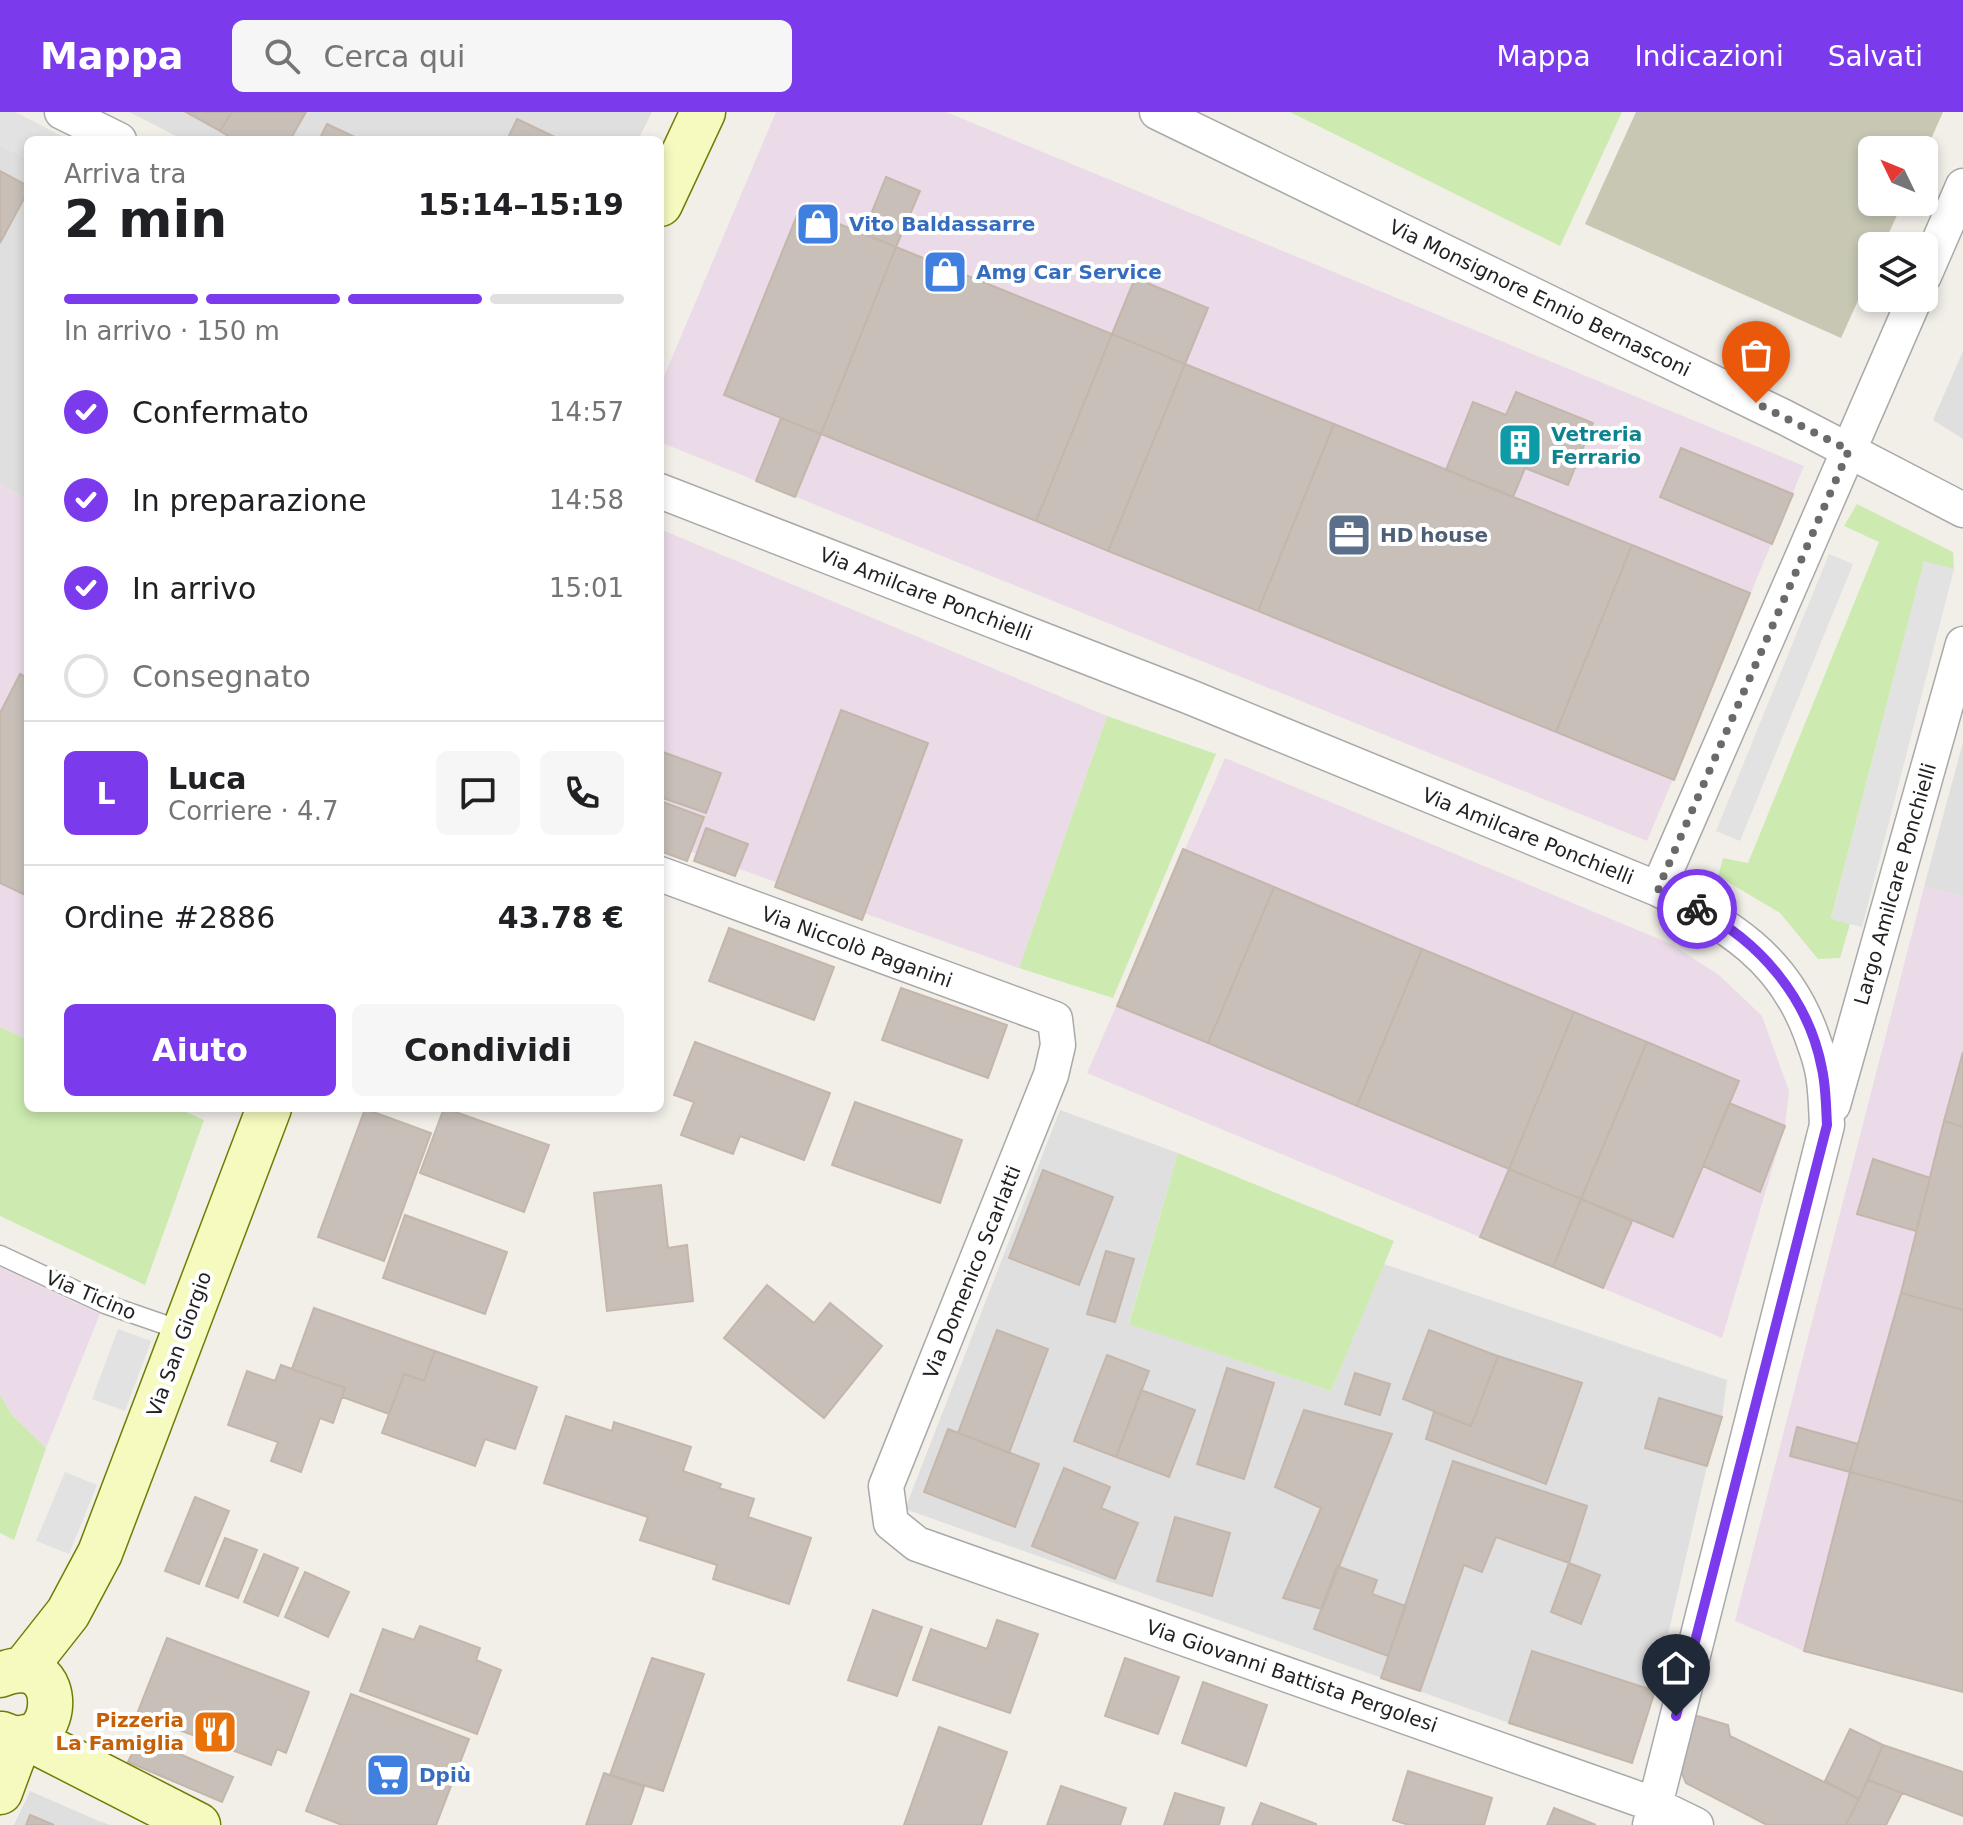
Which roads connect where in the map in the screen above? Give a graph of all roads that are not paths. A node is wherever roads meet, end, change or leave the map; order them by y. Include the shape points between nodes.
1 (62, 112) edge
2 (703, 112) edge
3 (1157, 112) edge
4 (111, 136) edge
5 (1963, 186) edge
6 (664, 195) edge
7 (1938, 244) edge
8 (1909, 312) edge
9 (1849, 450) junction
10 (664, 493) edge
11 (1963, 510) edge
12 (1963, 644) edge
13 (664, 875) edge
14 (1658, 889) junction
15 (1055, 1019) joint
16 (267, 1112) edge
17 (1827, 1125) junction
18 (0, 1255) edge
19 (183, 1331) junction
20 (891, 1523) joint
21 (24, 1710) edge
22 (0, 1792) edge
23 (1652, 1814) edge
24 (198, 1825) edge
25 (1696, 1825) edge

1 - 4 street
2 - 6 street
3 - 9 street, Via Monsignore Ennio Bernasconi
5 - 7 street
8 - 9 street
9 - 11 street, Via Monsignore Ennio Bernasconi
9 - 14 street
10 - 14 street, Via Amilcare Ponchielli via 1190,697
12 - 17 street, Largo Amilcare Ponchielli
13 - 15 street, Via Niccolò Paganini
14 - 17 street, Via Amilcare Ponchielli via 1744,939 1773,966 1799,1002 1822,1069
15 - 20 street, Via Domenico Scarlatti via 1058,1045 1051,1075 886,1486
16 - 19 street, Via San Giorgio
17 - 23 street, Via Amilcare Ponchielli
18 - 19 lane, Via Ticino via 105,1304
19 - 21 street, Via San Giorgio via 88,1580
20 - 23 street, Via Giovanni Battista Pergolesi via 917,1544
21 - 22 street, Via San Giorgio
21 - 24 street via 92,1770
23 - 25 street, Via Giovanni Battista Pergolesi

